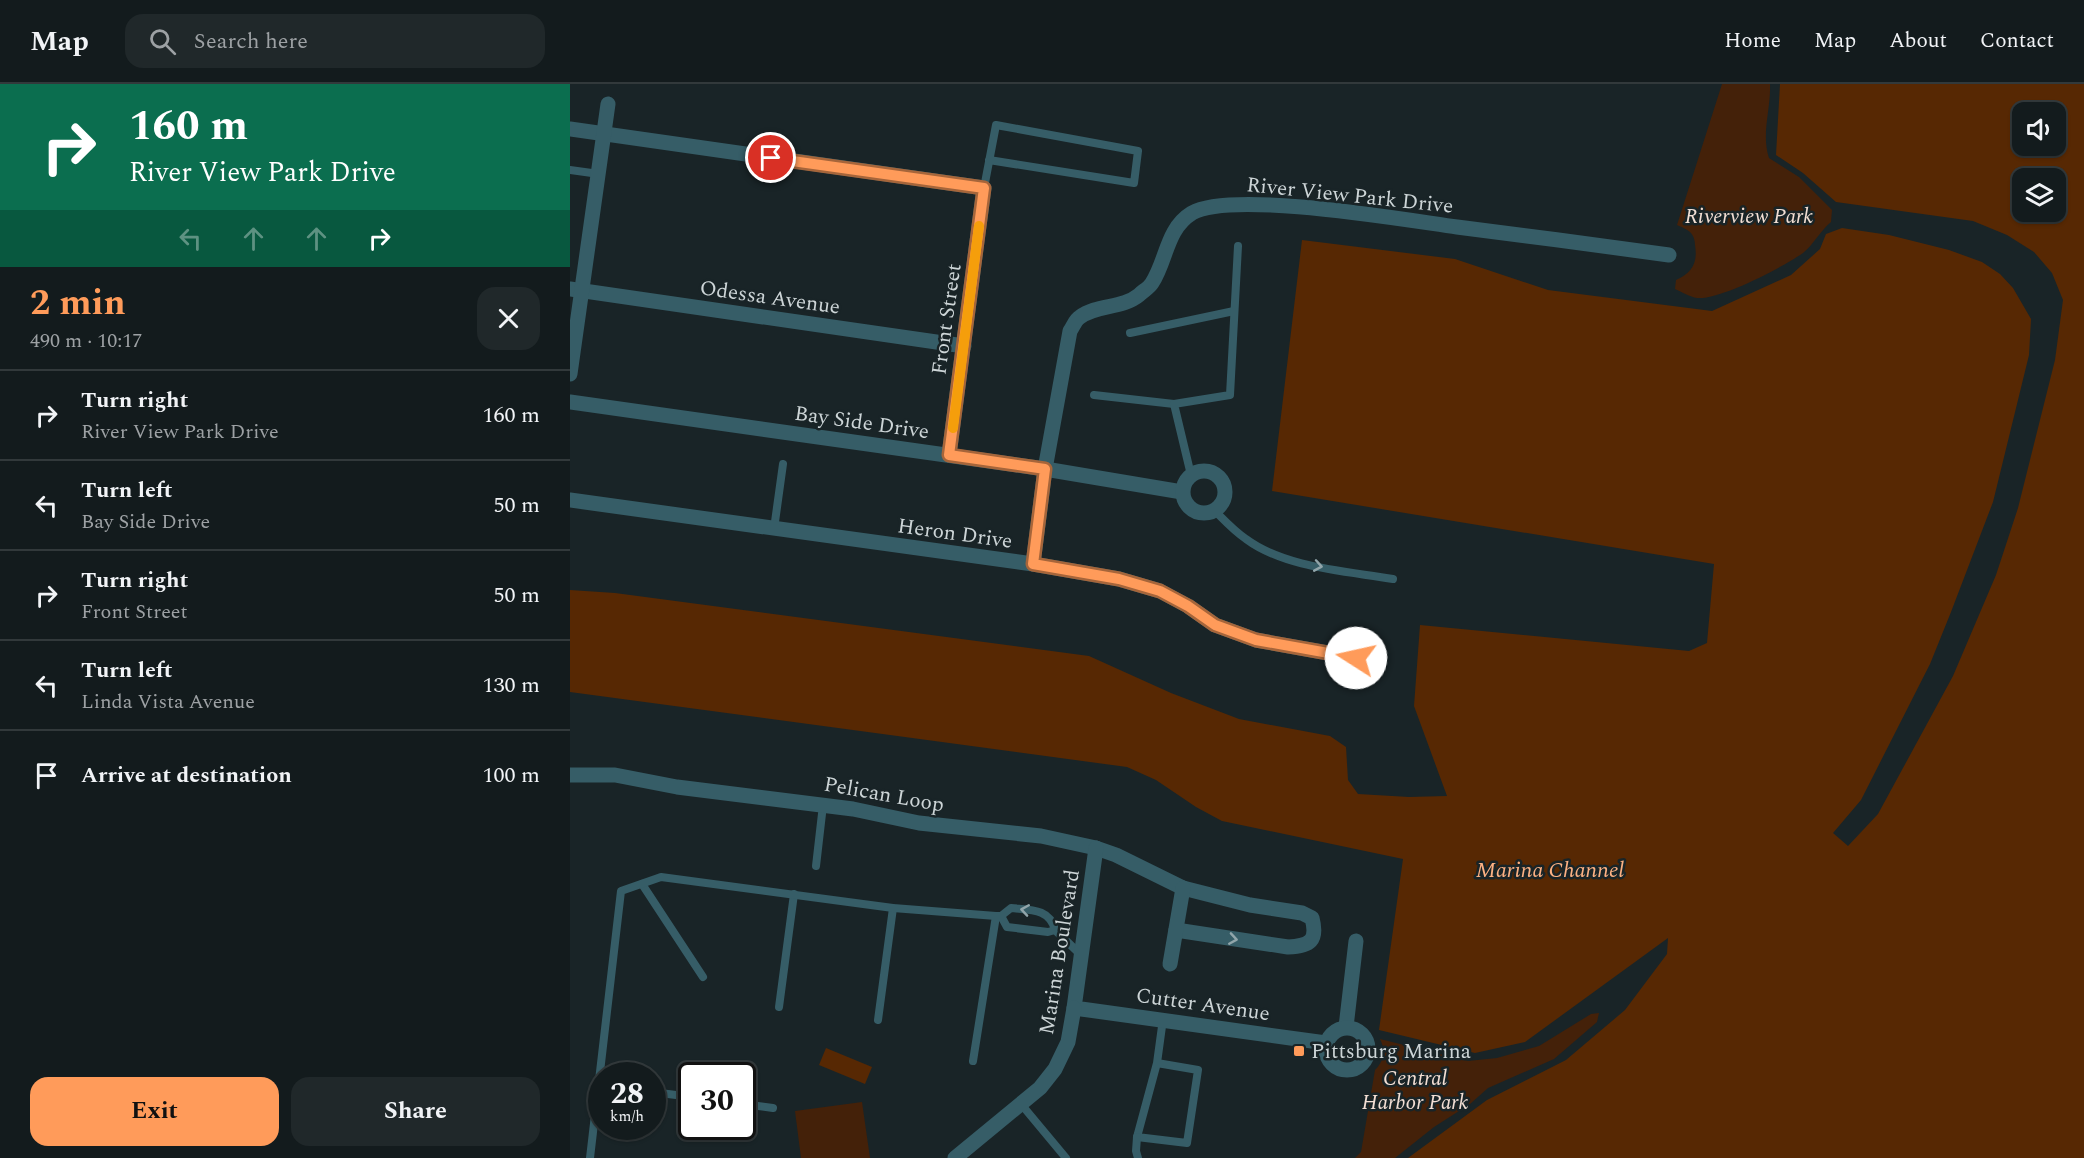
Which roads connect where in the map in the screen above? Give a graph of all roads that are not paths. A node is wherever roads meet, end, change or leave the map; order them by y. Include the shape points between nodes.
1 (608, 104) dead end
2 (570, 129) edge
3 (605, 134) junction
4 (989, 160) junction
5 (570, 170) edge
6 (599, 174) junction
7 (984, 188) junction
8 (1238, 246) dead end
9 (1669, 255) dead end
10 (576, 290) edge
11 (1234, 311) junction
12 (1130, 333) dead end
13 (964, 346) junction
14 (570, 374) edge
15 (1094, 395) dead end
16 (570, 402) edge
17 (1174, 404) junction
18 (949, 455) junction
19 (783, 464) dead end
20 (1045, 469) junction
21 (1191, 475) junction
22 (1182, 492) junction
23 (570, 500) edge
24 (1215, 511) junction
25 (774, 529) junction
26 (1033, 564) junction
27 (1393, 579) dead end
28 (1356, 658) dead end
29 (570, 775) edge
30 (823, 804) junction
31 (1096, 848) junction
32 (816, 866) dead end
33 (642, 884) junction
34 (1183, 888) junction
35 (794, 894) junction
36 (893, 908) junction
37 (998, 916) junction
38 (1055, 930) junction
39 (1176, 930) junction
40 (1356, 941) dead end
41 (1081, 955) junction
42 (1170, 964) dead end
43 (703, 976) dead end
44 (779, 1007) dead end
45 (1074, 1008) junction
46 (1163, 1019) junction
47 (878, 1020) dead end
48 (1346, 1028) junction
49 (1326, 1043) junction
50 (973, 1061) dead end
51 (602, 1062) edge
52 (1157, 1064) junction
53 (1021, 1104) junction
54 (756, 1106) edge
55 (773, 1108) dead end
56 (1137, 1137) junction
57 (592, 1140) edge
58 (590, 1158) edge
59 (955, 1158) edge
60 (1066, 1158) edge
61 (1138, 1158) edge

1 - 3 street
2 - 3 street
3 - 6 street
3 - 7 street
4 - 4 lane via 996,125 1138,151 1134,183
4 - 7 lane
5 - 6 lane
6 - 10 street
7 - 13 street, Front Street
8 - 11 lane
9 - 20 street, River View Park Drive via 1322,209 1238,204 1200,209 1174,231 1151,285 1136,298 1078,317 1070,331
10 - 13 street, Odessa Avenue
10 - 14 street
11 - 12 lane
11 - 17 lane via 1230,395
13 - 18 street, Front Street
15 - 17 lane
16 - 18 street, Bay Side Drive
17 - 21 lane
18 - 20 street, Bay Side Drive
19 - 25 lane
20 - 22 street, Bay Side Drive
20 - 26 street, River View Park Drive
21 - 22 street
21 - 24 street via 1209,471 1223,483 1224,499
22 - 24 street via 1193,510
23 - 25 street, Heron Drive
24 -> 27 lane via 1246,539 1295,562
25 - 26 street, Heron Drive
26 - 28 street, Heron Drive via 1119,579 1160,591 1215,625 1256,640
29 - 30 street, Pelican Loop via 615,775 677,787
30 - 31 street, Pelican Loop via 919,823 1041,836
30 - 32 lane
31 - 34 street, Pelican Loop
31 - 41 street, Marina Boulevard
33 - 35 lane via 661,877
33 - 43 lane
33 - 51 lane via 621,891
34 - 39 street
39 -> 34 street, Pelican Loop via 1288,947 1301,947 1314,935 1312,918 1302,913
35 - 36 lane
35 - 44 lane
36 - 37 lane
36 - 47 lane
37 - 38 lane via 1007,927
38 -> 37 lane via 1047,915 1011,908
37 - 50 lane
38 - 41 lane
39 - 42 street
40 - 48 street
41 - 45 street, Marina Boulevard
45 - 46 street, Cutter Avenue
45 - 53 street, Marina Boulevard via 1068,1042 1055,1070
46 - 49 street, Cutter Avenue
46 - 52 lane
48 - 49 street via 1336,1031
48 - 49 street via 1358,1031 1367,1041 1368,1054 1361,1065 1349,1071 1334,1066 1325,1052
52 - 56 lane
52 - 56 lane via 1198,1070 1187,1143
53 - 59 street, Marina Boulevard
53 - 60 lane
54 - 55 lane
56 - 61 lane
57 - 58 lane

